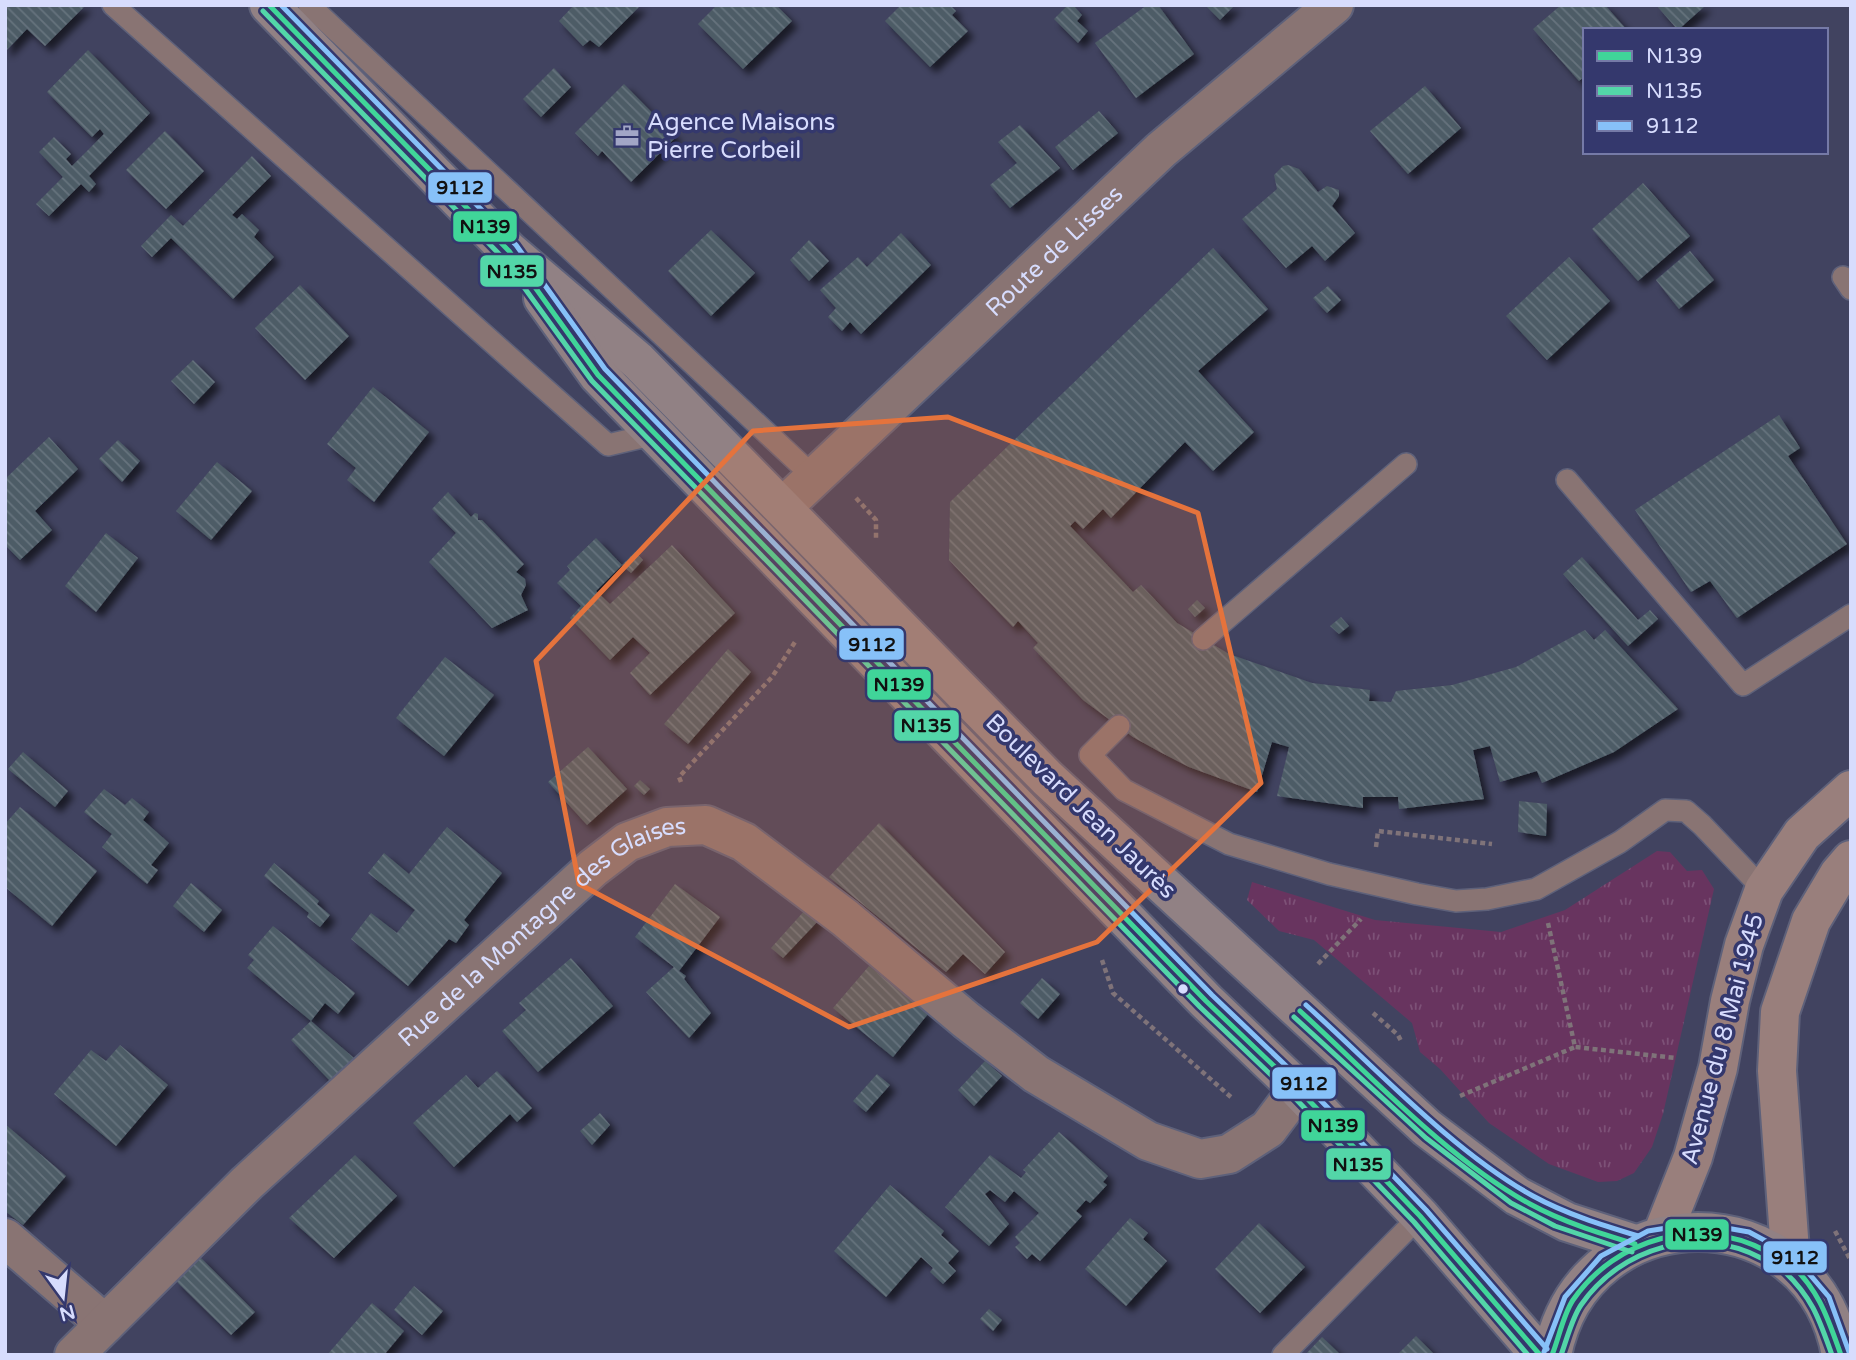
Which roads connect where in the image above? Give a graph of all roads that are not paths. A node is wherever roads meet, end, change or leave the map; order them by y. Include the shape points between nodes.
1 (113, 5) edge
2 (269, 5) edge
3 (309, 5) edge
4 (1334, 5) edge
5 (509, 251) junction
6 (655, 434) junction
7 (1406, 464) dead end
8 (815, 478) junction
9 (1567, 480) dead end
10 (783, 507) junction
11 (1851, 615) edge
12 (1203, 639) dead end
13 (1119, 726) dead end
14 (1851, 790) edge
15 (1851, 860) edge
16 (1764, 890) junction
17 (1298, 1088) junction
18 (1420, 1216) junction
19 (5, 1238) edge
20 (1648, 1240) junction
21 (1791, 1265) junction
22 (106, 1324) junction
23 (74, 1355) edge
24 (1283, 1355) edge
25 (1540, 1355) edge
26 (1552, 1355) edge
27 (1841, 1355) edge

1 - 6 lane via 608,445
2 - 5 main road, Boulevard Jean Jaurès
3 - 8 lane
4 - 8 street, Route de Lisses via 1161,150
5 - 6 main road, Boulevard Jean Jaurès via 598,375
5 - 10 main road, Boulevard Jean Jaurès via 638,361
6 - 17 main road, Boulevard Jean Jaurès via 1206,1001
7 - 12 lane
8 - 10 street, Route de Lisses
9 - 11 lane via 1743,685
10 - 20 main road, Boulevard Jean Jaurès via 1047,778 1427,1128 1517,1196 1567,1222
13 - 16 lane via 1090,755 1124,790 1229,844 1362,883 1456,901 1536,889 1620,842 1665,810 1686,811
14 - 16 main road, Avenue du 8 Mai 1945 via 1802,834
15 - 21 main road, Avenue du 8 Mai 1945 via 1811,921 1780,1012 1777,1071
16 - 20 main road, Avenue du 8 Mai 1945 via 1744,945 1693,1157
17 - 18 main road, Boulevard Jean Jaurès
17 - 22 street, Rue de la Montagne des Glaises via 1268,1129 1229,1154 1200,1159 1148,1142 1036,1074 744,842 706,825 667,827 627,842 593,868 247,1183
18 - 24 lane
18 - 25 main road, Boulevard Jean Jaurès
19 - 22 street
20 - 21 main road via 1695,1231 1730,1235 1762,1246
20 - 26 main road via 1608,1261 1586,1282 1568,1307
21 - 27 main road via 1827,1311
22 - 23 street, Rue de la Montagne des Glaises

